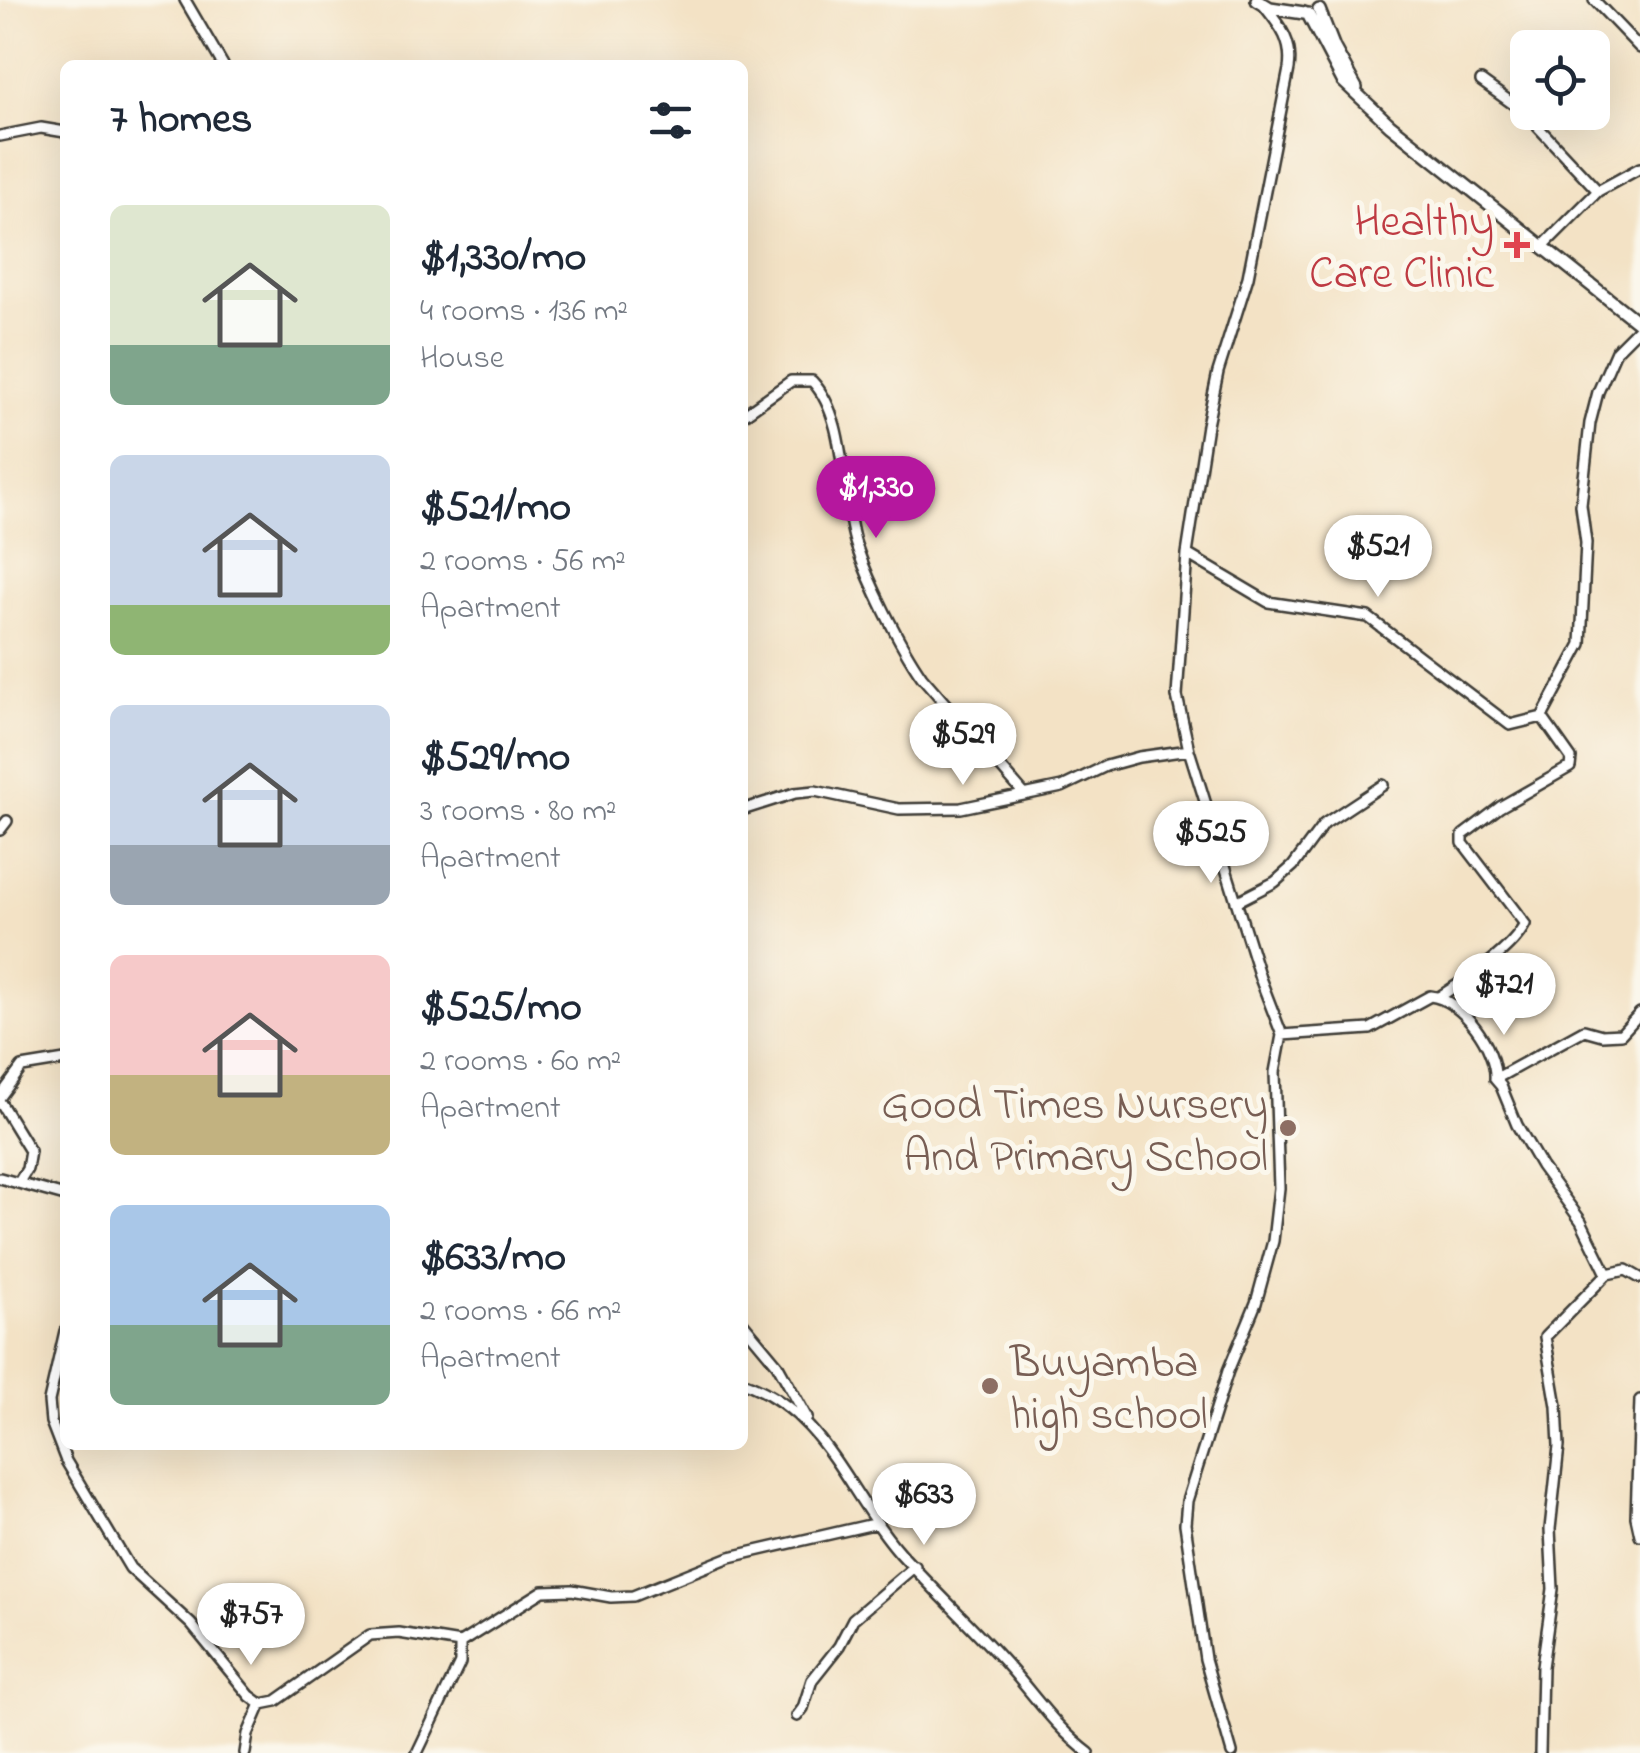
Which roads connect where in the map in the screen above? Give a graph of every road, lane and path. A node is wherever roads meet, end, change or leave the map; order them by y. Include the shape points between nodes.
1 (185, 0) edge
2 (1287, 0) edge
3 (1296, 0) edge
4 (1594, 0) edge
5 (1262, 3) edge
6 (1313, 9) edge
7 (1640, 48) edge
8 (220, 60) edge
9 (1482, 81) dead end
10 (60, 131) edge
11 (0, 136) edge
12 (1640, 168) edge
13 (1598, 192) junction
14 (1543, 246) junction
15 (1640, 326) edge
16 (748, 412) edge
17 (1187, 554) junction
18 (1542, 717) junction
19 (1188, 750) junction
20 (1383, 785) dead end
21 (1024, 794) junction
22 (748, 808) edge
23 (1236, 902) junction
24 (1439, 997) junction
25 (1640, 1013) edge
26 (1282, 1036) junction
27 (60, 1061) edge
28 (1494, 1079) junction
29 (0, 1100) edge
30 (0, 1178) edge
31 (18, 1182) junction
32 (60, 1195) edge
33 (1607, 1274) junction
34 (1640, 1278) edge
35 (748, 1329) edge
36 (60, 1353) edge
37 (748, 1384) edge
38 (1640, 1400) edge
39 (814, 1429) junction
40 (60, 1447) edge
41 (61, 1450) edge
42 (878, 1523) junction
43 (1640, 1534) edge
44 (916, 1566) junction
45 (460, 1644) junction
46 (261, 1704) junction
47 (797, 1716) dead end
48 (1083, 1752) edge
49 (246, 1753) edge
50 (417, 1753) edge
51 (1232, 1753) edge
52 (1540, 1753) edge

1 - 8 street
2 - 5 main road
3 - 6 main road
4 - 7 street
5 - 6 main road
5 - 17 street via 1283,30 1290,60 1248,277 1218,372
6 - 14 main road via 1360,96
9 - 13 street via 1523,110
10 - 11 street
12 - 13 street
13 - 14 street
14 - 15 main road
15 - 18 street via 1616,351 1590,423 1580,506 1586,543 1580,644
16 - 21 street via 791,382 818,388 832,418 856,544 908,655
17 - 18 street via 1268,602 1368,617 1510,725
17 - 19 street via 1177,696
18 - 24 street via 1571,758 1570,768 1500,807 1464,835 1463,843 1526,924
19 - 21 street via 1139,757
19 - 23 street
20 - 23 street via 1324,824 1275,882
21 - 22 street via 961,808 899,808 815,791
23 - 26 street
24 - 26 street via 1370,1030
24 - 28 street via 1468,1020 1489,1050
25 - 28 street via 1621,1034 1584,1030
26 - 51 street via 1275,1072 1280,1188 1273,1240 1186,1512 1206,1659
27 - 29 street via 22,1067
28 - 33 street
29 - 31 street via 30,1151
30 - 31 street
31 - 32 street
33 - 34 street via 1626,1270
33 - 52 street via 1544,1338 1559,1446
35 - 39 street
36 - 40 street via 49,1401
37 - 39 street via 770,1392
38 - 43 street
39 - 42 street
41 - 46 street via 130,1568
42 - 44 street
42 - 45 street via 730,1557 634,1596 543,1591
44 - 47 street via 853,1620 812,1680
44 - 48 street
45 - 46 street via 370,1634 284,1697
45 - 50 street via 460,1663
46 - 49 street

